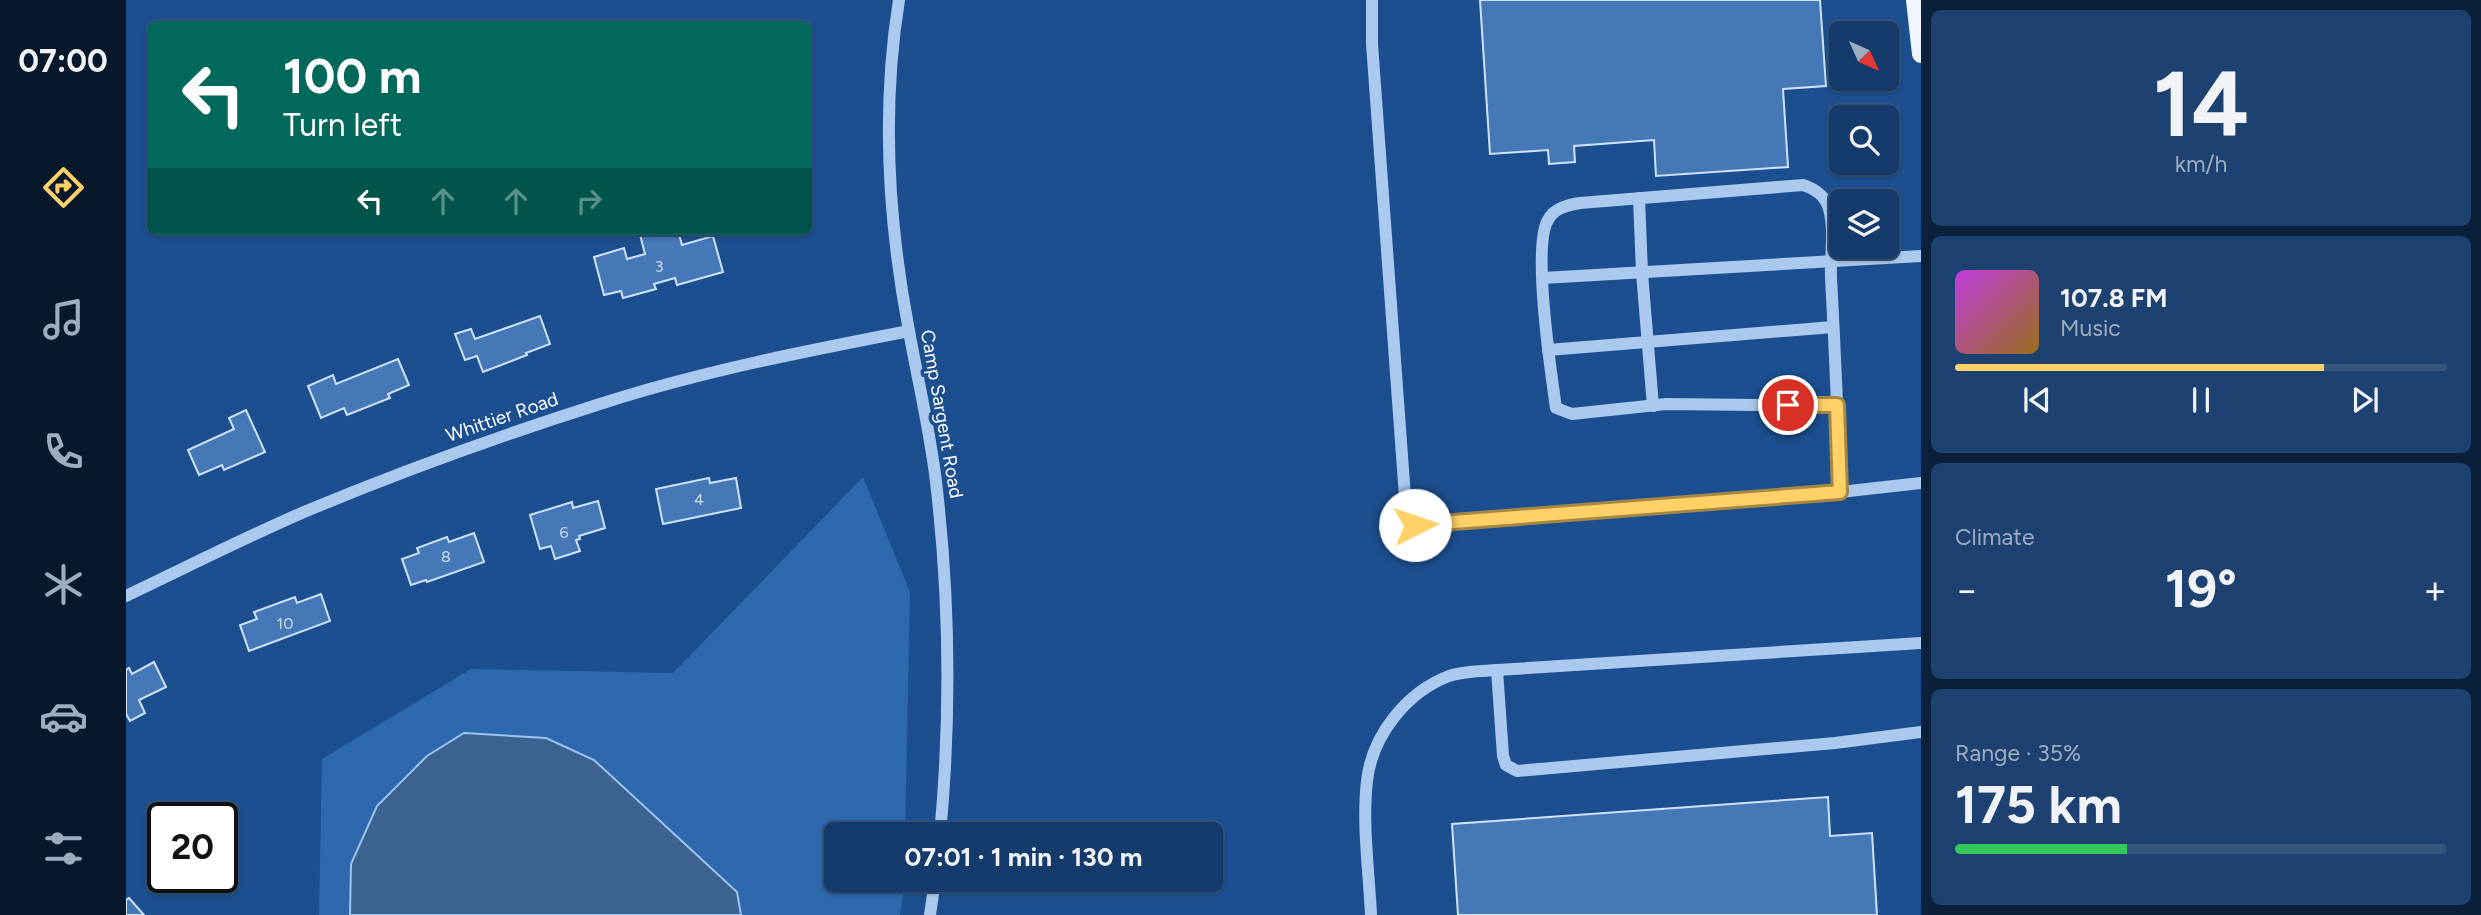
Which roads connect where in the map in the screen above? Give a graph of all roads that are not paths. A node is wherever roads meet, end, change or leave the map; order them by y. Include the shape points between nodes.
1 (899, 0) edge
2 (1372, 0) edge
3 (1915, 0) edge
4 (1921, 54) edge
5 (1639, 198) junction
6 (1921, 256) edge
7 (1830, 261) junction
8 (1642, 273) junction
9 (1543, 278) junction
10 (1833, 327) junction
11 (909, 331) junction
12 (1649, 341) junction
13 (1548, 350) junction
14 (1837, 405) junction
15 (1653, 406) junction
16 (1921, 483) edge
17 (1840, 492) junction
18 (126, 596) edge
19 (1921, 643) edge
20 (1497, 670) junction
21 (1921, 732) edge
22 (941, 822) edge
23 (933, 892) edge
24 (930, 915) edge
25 (1371, 915) edge

1 - 11 street, Camp Sargent Road via 888,99 887,163
2 - 17 street via 1405,497 1415,525
3 - 4 main road
5 - 7 street via 1803,184 1818,190 1829,207
5 - 8 street
5 - 9 street via 1564,206 1548,218 1542,235
6 - 7 street
7 - 8 street
7 - 10 street
8 - 9 street
8 - 12 street
9 - 13 street
10 - 12 street
10 - 14 street
11 - 18 street, Whittier Road via 667,384 466,449 303,513
11 - 22 street, Camp Sargent Road via 936,480 945,576 949,673
12 - 13 street
12 - 15 street
13 - 15 street via 1556,408 1572,414
14 - 15 street
14 - 17 street
16 - 17 street
19 - 20 street
20 - 21 street via 1503,756 1506,765 1517,771
20 - 25 street via 1452,675 1432,684 1391,720 1377,746 1367,779 1366,807
23 - 24 street

